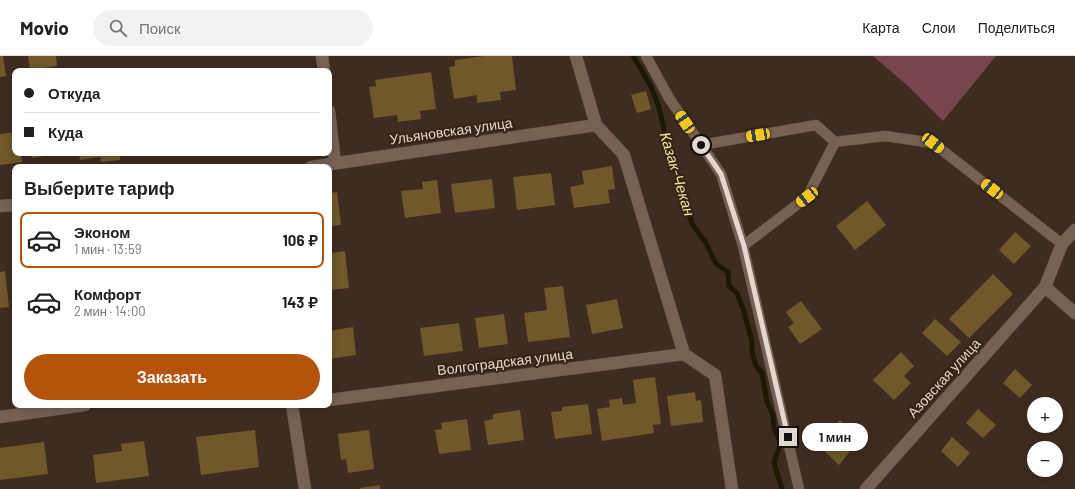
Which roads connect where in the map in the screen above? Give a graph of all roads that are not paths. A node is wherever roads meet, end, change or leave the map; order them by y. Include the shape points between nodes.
1 (322, 56) edge
2 (576, 56) edge
3 (646, 56) edge
4 (324, 68) edge
5 (596, 125) junction
6 (332, 138) edge
7 (835, 142) junction
8 (701, 145) junction
9 (335, 163) junction
10 (329, 164) edge
11 (12, 205) edge
12 (0, 206) edge
13 (1075, 230) edge
14 (1062, 244) junction
15 (744, 246) junction
16 (1045, 287) junction
17 (1075, 313) edge
18 (684, 354) junction
19 (332, 400) edge
20 (64, 408) edge
21 (292, 408) edge
22 (0, 417) edge
23 (305, 489) edge
24 (732, 489) edge
25 (799, 489) edge
26 (866, 489) edge

1 - 4 street
2 - 5 street
3 - 8 lane via 669,98
5 - 9 street, Ульяновская улица
5 - 18 street via 624,155
6 - 9 street
7 - 8 lane via 816,125
7 - 14 lane via 886,136 933,143
7 - 15 lane via 807,197
8 - 15 lane via 721,174
9 - 10 street, Ульяновская улица
11 - 12 street
13 - 14 street
14 - 16 street, Азовская улица
15 - 25 lane
16 - 17 street
16 - 26 street, Азовская улица
18 - 19 street, Волгоградская улица
18 - 24 street via 715,375
20 - 22 street
21 - 23 street

